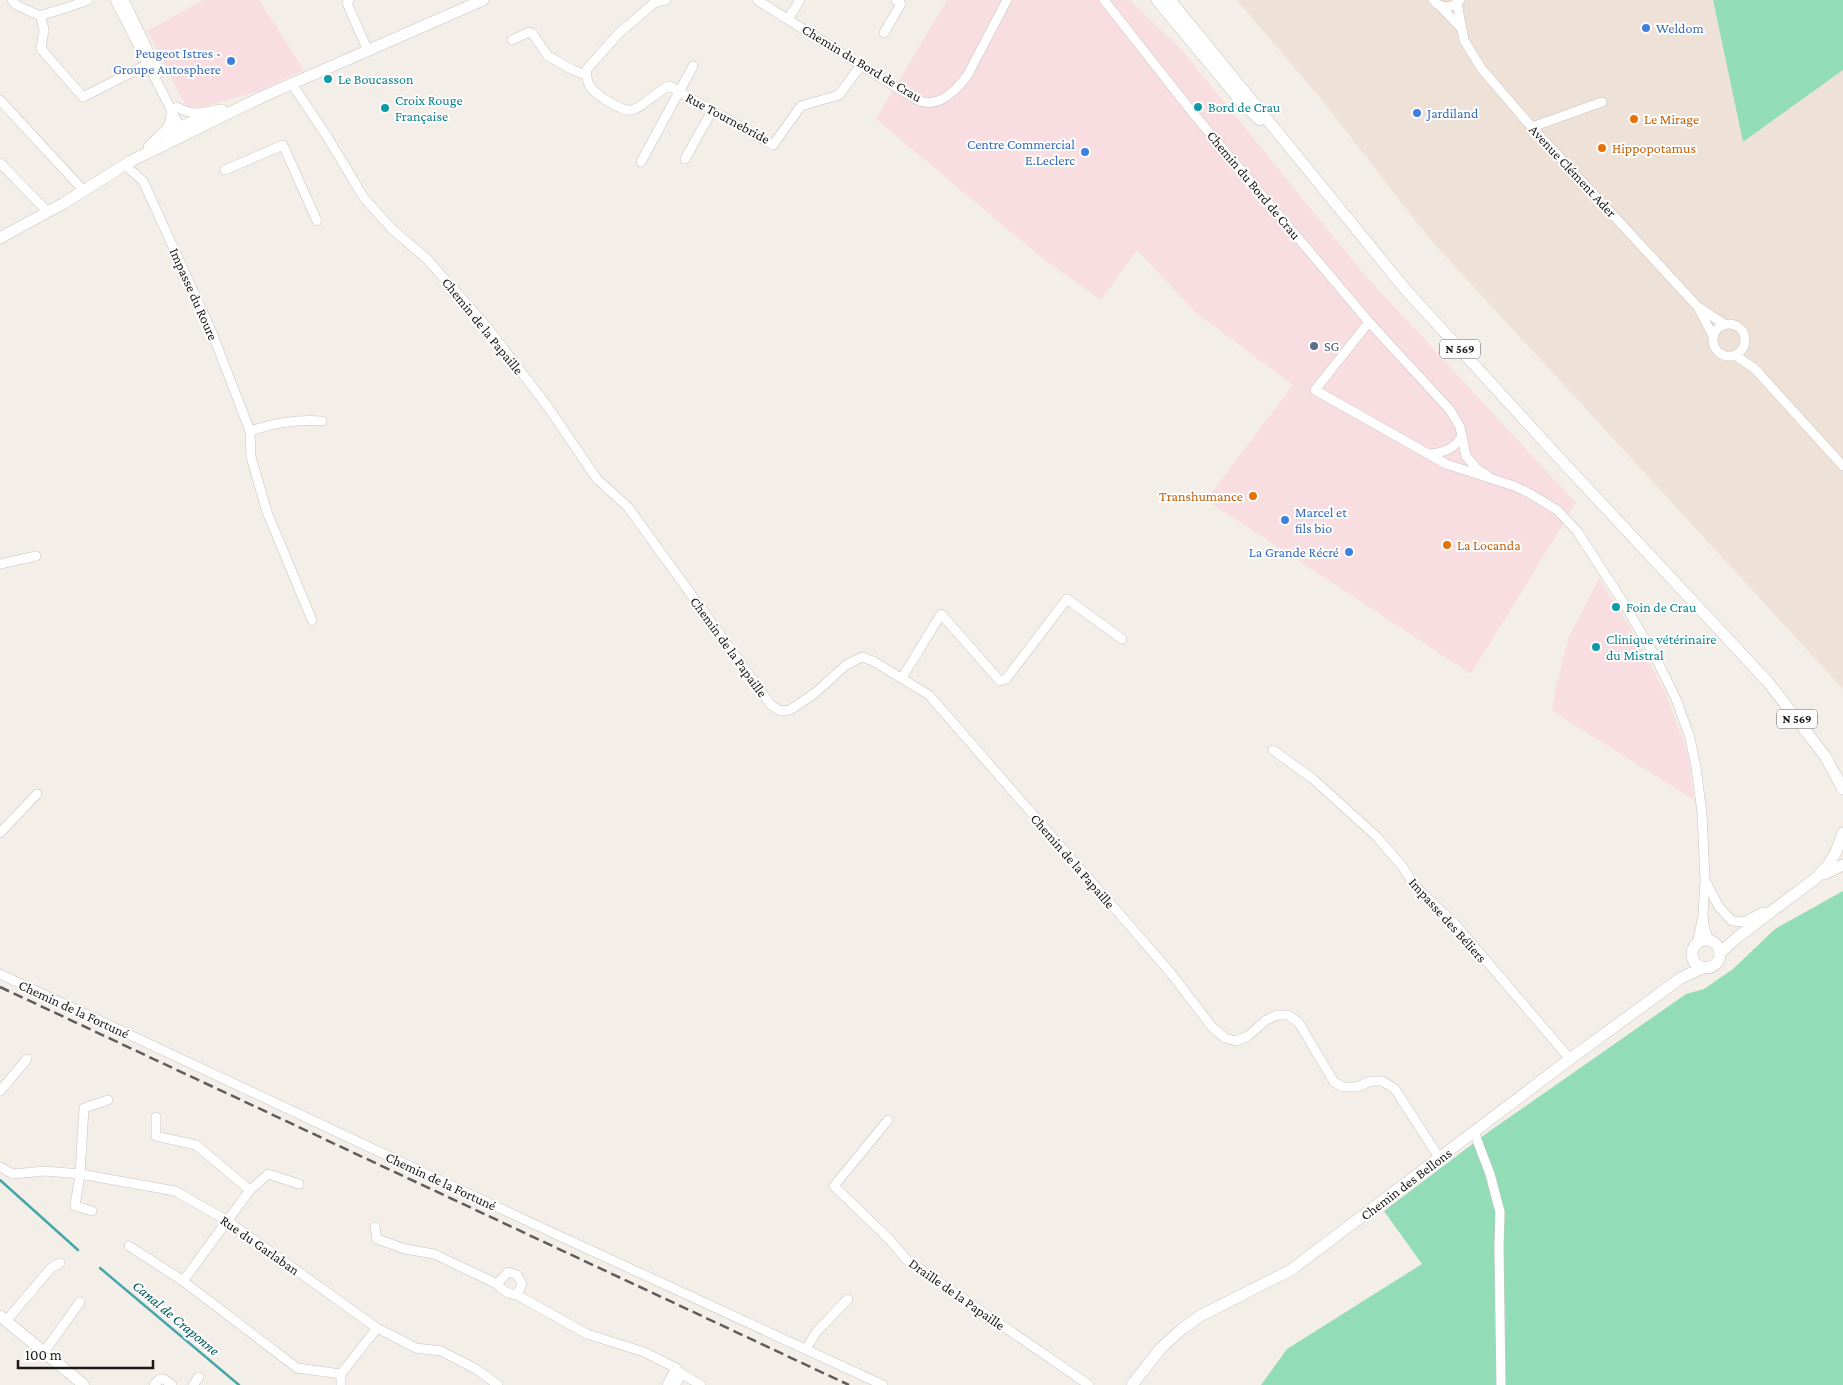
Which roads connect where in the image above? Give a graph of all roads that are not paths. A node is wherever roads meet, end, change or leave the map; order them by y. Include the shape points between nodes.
1 (12, 0) edge
2 (88, 0) edge
3 (115, 0) edge
4 (124, 0) edge
5 (349, 0) edge
6 (483, 0) edge
7 (666, 0) edge
8 (757, 0) edge
9 (800, 0) edge
10 (896, 0) edge
11 (1007, 0) edge
12 (1104, 0) edge
13 (1157, 0) edge
14 (1170, 0) edge
15 (1458, 2) edge
16 (1436, 3) edge
17 (40, 16) junction
18 (788, 20) junction
19 (1460, 27) junction
20 (884, 33) dead end
21 (512, 40) dead end
22 (368, 51) junction
23 (148, 64) junction
24 (861, 65) junction
25 (693, 66) dead end
26 (586, 75) junction
27 (292, 84) junction
28 (679, 92) junction
29 (0, 100) edge
30 (1602, 102) dead end
31 (174, 108) junction
32 (712, 111) junction
33 (224, 112) junction
34 (184, 127) junction
35 (1532, 127) junction
36 (1287, 144) junction
37 (149, 150) junction
38 (685, 159) dead end
39 (641, 162) dead end
40 (0, 163) edge
41 (128, 163) junction
42 (225, 170) dead end
43 (84, 191) junction
44 (48, 212) junction
45 (317, 221) dead end
46 (0, 238) edge
47 (1697, 306) junction
48 (1369, 322) junction
49 (1724, 324) junction
50 (1713, 336) junction
51 (1744, 347) junction
52 (1735, 355) junction
53 (1755, 369) junction
54 (322, 421) dead end
55 (250, 431) junction
56 (1462, 436) junction
57 (1431, 454) junction
58 (1843, 466) edge
59 (1492, 478) junction
60 (36, 556) dead end
61 (0, 564) edge
62 (312, 620) dead end
63 (1122, 639) dead end
64 (902, 678) junction
65 (1273, 750) dead end
66 (1825, 756) junction
67 (1843, 772) edge
68 (1843, 789) edge
69 (37, 794) dead end
70 (0, 833) edge
71 (1843, 833) edge
72 (1843, 865) edge
73 (1816, 878) junction
74 (1705, 880) junction
75 (1782, 904) junction
76 (1703, 915) junction
77 (1739, 936) junction
78 (1712, 942) junction
79 (1697, 944) junction
80 (1720, 953) junction
81 (1693, 959) junction
82 (1704, 967) junction
83 (0, 974) edge
84 (1681, 978) junction
85 (27, 1059) dead end
86 (1570, 1059) junction
87 (0, 1091) edge
88 (108, 1100) dead end
89 (156, 1117) dead end
90 (888, 1120) dead end
91 (1474, 1132) junction
92 (1440, 1159) junction
93 (0, 1167) edge
94 (80, 1174) junction
95 (300, 1184) dead end
96 (250, 1190) junction
97 (92, 1210) dead end
98 (226, 1220) junction
99 (375, 1227) dead end
100 (130, 1246) dead end
101 (60, 1263) dead end
102 (183, 1280) junction
103 (497, 1284) junction
104 (517, 1295) junction
105 (848, 1299) dead end
106 (80, 1302) dead end
107 (3, 1318) edge
108 (377, 1328) junction
109 (806, 1349) junction
110 (44, 1352) junction
111 (679, 1371) junction
112 (341, 1374) junction
113 (84, 1385) edge
114 (154, 1385) edge
115 (172, 1385) edge
116 (341, 1385) edge
117 (498, 1385) edge
118 (667, 1385) edge
119 (675, 1385) edge
120 (701, 1385) edge
121 (883, 1385) edge
122 (1089, 1385) edge
123 (1132, 1385) edge
124 (1501, 1385) edge

1 - 17 street
2 - 17 street
3 - 23 street
4 - 31 street
5 - 22 street via 347,3
6 - 22 main road
7 - 26 street via 654,3 619,33 587,69
8 - 18 street, Chemin du Bord de Crau
9 - 18 street
10 - 20 street via 902,4
11 - 24 street, Chemin du Bord de Crau via 967,76 944,99 921,102
12 - 48 street, Chemin du Bord de Crau via 1192,112
13 - 36 main road, N 569 via 1244,105
14 - 36 main road, N 569
15 - 16 street via 1449,7
15 - 19 street, Avenue Clément Ader
16 - 19 street, Avenue Clément Ader
17 - 23 street via 44,29 42,49 83,97
18 - 24 street, Chemin du Bord de Crau
19 - 35 street, Avenue Clément Ader via 1475,60
21 - 26 street via 532,33 548,56
22 - 27 main road
23 - 31 street
24 - 32 street, Rue Tournebride via 839,95 800,106 772,145
25 - 28 street
26 - 28 street via 592,88 622,109 641,106 669,86
27 - 33 main road
27 - 64 street, Chemin de la Papaille via 364,198 427,259 488,328 597,479 628,507 770,705 780,711 790,710 846,665 862,658 874,661
28 - 32 street, Rue Tournebride
28 - 39 street
29 - 43 street
30 - 35 street
31 - 33 street via 193,114
31 - 34 street
31 - 37 street via 169,127 155,137
32 - 38 street
33 - 34 main road
33 - 37 main road
34 - 37 main road
35 - 47 street, Avenue Clément Ader
36 - 66 main road, N 569 via 1405,289 1579,480 1746,656
37 - 41 main road
40 - 44 street
41 - 43 main road
41 - 55 street, Impasse du Roure via 143,181 207,320
42 - 45 street via 283,145
43 - 44 main road
44 - 46 main road
47 - 49 street, Avenue Clément Ader
47 - 50 street, Avenue Clément Ader
48 - 56 street, Chemin du Bord de Crau via 1450,410
48 - 57 street, Chemin du Bord de Crau via 1315,390
49 - 50 street
49 - 51 street via 1733,324 1741,329 1745,337
50 - 52 street via 1713,346 1720,354
51 - 52 street
51 - 53 street
52 - 53 street
53 - 58 street
54 - 55 street via 300,420
55 - 62 street, Impasse du Roure via 251,457 267,512
56 - 57 street via 1453,448
56 - 59 street, Chemin du Bord de Crau via 1466,456 1477,469
57 - 59 street, Chemin du Bord de Crau via 1446,464
59 - 74 street, Chemin du Bord de Crau via 1529,493 1565,517 1614,587 1656,656 1690,738 1702,813
60 - 61 street
63 - 64 street via 1066,599 1006,679 1000,681 941,614
64 - 92 street, Chemin de la Papaille via 929,696 1170,972 1212,1027 1225,1038 1236,1041 1248,1036 1266,1020 1288,1015 1298,1023 1334,1082 1343,1087 1356,1087 1382,1081 1395,1089
65 - 86 street, Impasse des Béliers via 1313,779 1376,836 1415,886 1455,924
66 - 67 main road, N 569
66 - 68 main road, N 569
69 - 70 street
71 - 73 main road via 1829,864
72 - 73 main road
73 - 75 main road
74 - 75 street via 1718,907 1732,921 1744,922
74 - 76 street, Chemin du Bord de Crau
75 - 77 main road
76 - 78 street via 1704,926
76 - 79 street
77 - 78 main road
77 - 80 main road
78 - 79 main road via 1700,941
78 - 80 main road
79 - 81 main road
80 - 82 main road via 1717,962
81 - 82 main road
81 - 84 main road, Chemin des Bellons
82 - 84 main road, Chemin des Bellons
83 - 109 street, Chemin de la Fortuné
84 - 86 main road, Chemin des Bellons
85 - 87 street
86 - 91 main road, Chemin des Bellons
88 - 94 street via 84,1108
89 - 96 street via 156,1136 196,1145
90 - 122 street, Draille de la Papaille via 834,1186 890,1239 907,1260
91 - 92 main road, Chemin des Bellons
91 - 124 street via 1500,1212
92 - 123 main road, Chemin des Bellons via 1291,1270 1200,1316 1182,1329 1161,1348
93 - 94 street, Rue du Garlaban via 13,1174 45,1171
94 - 97 street via 75,1206
94 - 98 street, Rue du Garlaban via 175,1191
95 - 96 street via 268,1174
96 - 98 street
98 - 102 street
98 - 108 street, Rue du Garlaban
99 - 103 street via 378,1239 405,1249 434,1254
100 - 102 street
101 - 107 street via 51,1268
102 - 112 street via 297,1368
103 - 104 street via 509,1294
103 - 104 street via 508,1272 517,1275 522,1284
104 - 111 street via 587,1334 644,1352
105 - 109 street via 817,1331
106 - 110 street
107 - 110 main road
108 - 112 street
108 - 117 street, Rue du Garlaban via 416,1348 441,1351
109 - 121 street, Chemin de la Fortuné
110 - 113 main road
111 - 118 street
111 - 119 street
111 - 120 street
112 - 116 street
114 - 115 street via 164,1379

